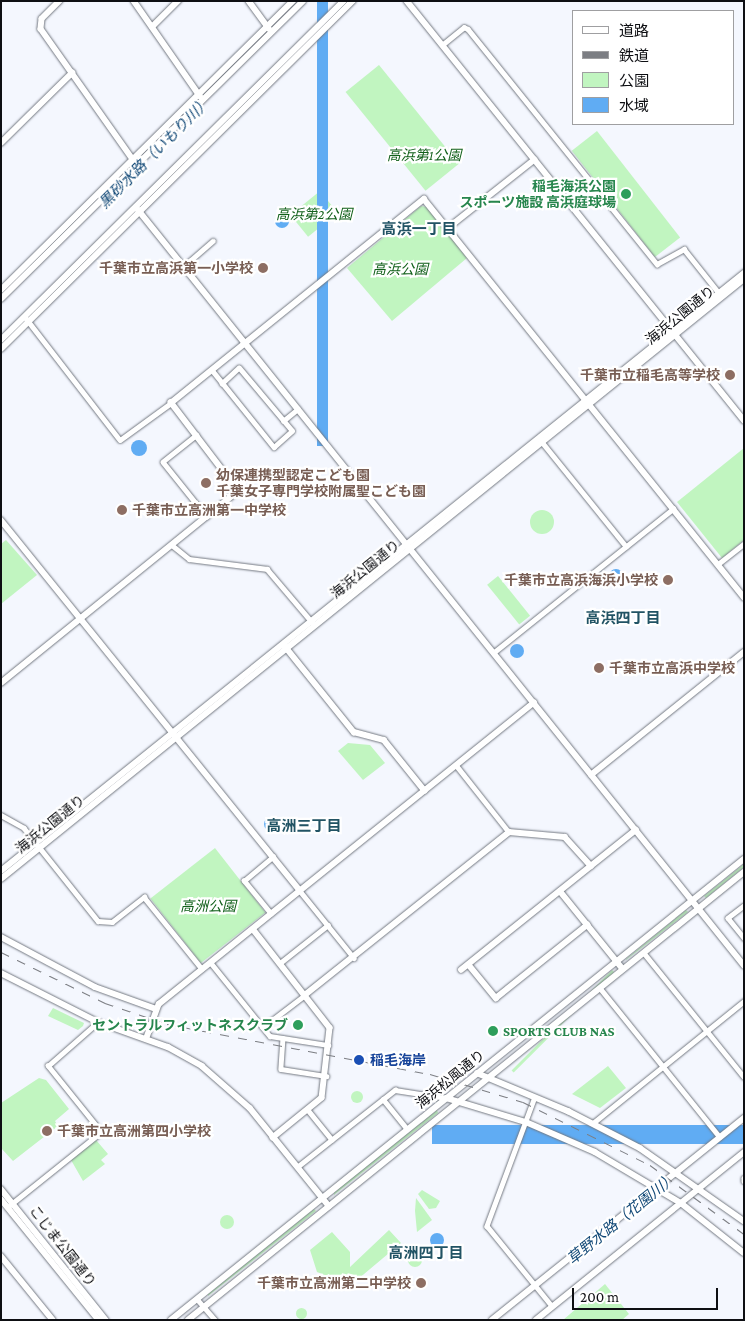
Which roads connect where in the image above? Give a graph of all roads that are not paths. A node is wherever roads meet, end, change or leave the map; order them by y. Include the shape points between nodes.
1 (60, 1) edge
2 (134, 1) edge
3 (178, 1) edge
4 (249, 1) edge
5 (293, 1) edge
6 (303, 1) edge
7 (344, 1) edge
8 (353, 1) edge
9 (407, 1) edge
10 (152, 27) junction
11 (267, 27) junction
12 (272, 33) junction
13 (442, 45) junction
14 (72, 73) junction
15 (199, 95) junction
16 (202, 101) junction
17 (1, 143) edge
18 (534, 160) junction
19 (135, 162) junction
20 (138, 209) junction
21 (448, 228) junction
22 (213, 241) dead end
23 (184, 266) junction
24 (744, 273) edge
25 (744, 279) edge
26 (1, 290) edge
27 (720, 293) junction
28 (1, 299) edge
29 (27, 319) junction
30 (674, 333) junction
31 (1, 340) edge
32 (246, 343) junction
33 (1, 349) edge
34 (212, 370) junction
35 (222, 384) junction
36 (588, 402) junction
37 (171, 403) junction
38 (298, 409) junction
39 (744, 420) edge
40 (283, 421) junction
41 (197, 434) junction
42 (542, 442) junction
43 (673, 509) junction
44 (207, 517) junction
45 (1, 520) edge
46 (744, 544) edge
47 (172, 545) junction
48 (626, 546) junction
49 (408, 547) junction
50 (718, 564) junction
51 (744, 597) edge
52 (81, 619) junction
53 (313, 623) junction
54 (285, 646) junction
55 (744, 652) edge
56 (493, 653) junction
57 (1, 683) edge
58 (534, 703) junction
59 (175, 735) junction
60 (456, 765) junction
61 (591, 775) junction
62 (425, 791) junction
63 (1, 815) edge
64 (636, 830) junction
65 (510, 832) junction
66 (38, 846) junction
67 (273, 857) junction
68 (744, 859) edge
69 (591, 866) junction
70 (1, 871) edge
71 (744, 872) edge
72 (1, 879) edge
73 (300, 891) junction
74 (560, 891) junction
75 (692, 900) junction
76 (744, 906) edge
77 (698, 908) junction
78 (271, 914) junction
79 (328, 925) junction
80 (588, 925) junction
81 (253, 930) junction
82 (1, 937) edge
83 (744, 938) edge
84 (644, 952) junction
85 (354, 958) junction
86 (616, 961) junction
87 (211, 962) junction
88 (280, 964) junction
89 (468, 965) junction
90 (744, 965) edge
91 (623, 969) junction
92 (202, 970) junction
93 (462, 970) dead end
94 (1, 973) edge
95 (600, 988) junction
96 (305, 995) junction
97 (744, 1001) edge
98 (156, 1009) junction
99 (98, 1022) junction
100 (263, 1027) junction
101 (707, 1031) junction
102 (283, 1038) junction
103 (146, 1039) junction
104 (328, 1046) junction
105 (663, 1066) junction
106 (477, 1073) junction
107 (326, 1076) junction
108 (490, 1076) junction
109 (744, 1077) edge
110 (535, 1097) junction
111 (446, 1098) junction
112 (383, 1099) junction
113 (459, 1101) junction
114 (308, 1110) junction
115 (744, 1118) edge
116 (526, 1122) junction
117 (593, 1123) junction
118 (407, 1129) junction
119 (720, 1137) junction
120 (273, 1138) junction
121 (332, 1140) junction
122 (744, 1152) edge
123 (297, 1167) junction
124 (676, 1172) junction
125 (657, 1187) junction
126 (700, 1188) junction
127 (1, 1189) edge
128 (322, 1198) junction
129 (1, 1199) edge
130 (681, 1203) junction
131 (10, 1205) junction
132 (329, 1206) junction
133 (744, 1221) edge
134 (744, 1253) edge
135 (1, 1256) edge
136 (535, 1285) junction
137 (197, 1299) junction
138 (552, 1306) junction
139 (204, 1307) junction
140 (53, 1320) edge
141 (99, 1320) edge
142 (106, 1320) edge
143 (171, 1320) edge
144 (188, 1320) edge
145 (215, 1320) edge
146 (492, 1320) edge
147 (536, 1320) edge

1 - 14 street via 40,25
2 - 10 street
3 - 10 street
4 - 11 street
5 - 11 street
6 - 12 street
7 - 20 street
8 - 20 street
9 - 13 street
10 - 15 street
11 - 12 street
11 - 15 street
12 - 16 street
13 - 18 street
13 - 27 street via 464,27 468,29 657,264 684,249
14 - 17 street
14 - 19 street
15 - 16 street
15 - 19 street
16 - 19 street
18 - 21 street
18 - 30 street
19 - 26 street
19 - 28 street
20 - 23 street
20 - 29 street
21 - 32 street via 424,199
21 - 36 street
22 - 23 street
23 - 32 street
24 - 27 street, 海浜公園通り
25 - 30 street, 海浜公園通り
27 - 30 street, 海浜公園通り
29 - 31 street
29 - 33 street
29 - 37 street via 120,440
30 - 36 street, 海浜公園通り
30 - 39 street
32 - 34 street
32 - 38 street
34 - 35 street
34 - 37 street
35 - 40 street via 239,368
35 - 40 street via 274,447 292,432
36 - 42 street, 海浜公園通り
36 - 43 street
36 - 49 street, 海浜公園通り
37 - 41 street
38 - 40 street
38 - 49 street
41 - 44 street via 239,489
41 - 44 street via 163,462
42 - 48 street
42 - 49 street, 海浜公園通り
43 - 48 street
43 - 50 street
44 - 47 street
45 - 52 street
46 - 50 street
47 - 52 street
47 - 53 street via 189,559 267,569
48 - 56 street
49 - 53 street, 海浜公園通り
49 - 56 street
50 - 51 street
52 - 57 street
52 - 59 street
53 - 54 street, 海浜公園通り
54 - 59 street, 海浜公園通り
54 - 62 street via 354,732 384,740
55 - 61 street
56 - 58 street
58 - 60 street
58 - 61 street
59 - 66 street, 海浜公園通り
59 - 67 street
60 - 62 street
60 - 65 street
61 - 64 street
62 - 73 street
63 - 66 street via 16,820
64 - 69 street
64 - 75 street
65 - 69 street via 564,837
65 - 85 street
66 - 70 street, 海浜公園通り
66 - 72 street, 海浜公園通り
66 - 92 street via 98,921 112,922 144,897
67 - 73 street
67 - 78 street via 244,881
68 - 75 street, 海浜松風通り
69 - 74 street
71 - 77 street, 海浜松風通り
73 - 78 street
73 - 79 street
74 - 80 street
74 - 89 street
75 - 77 street
75 - 86 street, 海浜松風通り
76 - 83 street via 728,918
77 - 84 street, 海浜松風通り
77 - 90 street
78 - 81 street
79 - 85 street
79 - 88 street
80 - 86 street
80 - 89 street via 496,998
81 - 87 street
81 - 88 street
82 - 98 street via 95,987
84 - 91 street, 海浜松風通り
84 - 101 street
85 - 96 street
86 - 91 street
86 - 106 street, 海浜松風通り
87 - 92 street
87 - 100 street
88 - 96 street
89 - 93 street
91 - 95 street, 海浜松風通り
92 - 98 street
94 - 99 street
95 - 105 street
95 - 108 street, 海浜松風通り
96 - 100 street
96 - 104 street via 328,1023
97 - 101 street
98 - 103 street
99 - 103 street
99 - 131 street via 48,1066 101,1132
100 - 102 street via 270,1036
101 - 105 street
101 - 109 street
102 - 104 street
102 - 107 street via 279,1067
103 - 120 street via 183,1055 222,1081
104 - 107 street
105 - 117 street
105 - 119 street
106 - 108 street
106 - 111 street, 海浜松風通り
107 - 114 street via 322,1098
108 - 110 street
108 - 113 street, 海浜松風通り
110 - 116 street
110 - 117 street
111 - 112 street via 398,1089
111 - 113 street
111 - 118 street, 海浜松風通り
112 - 118 street
112 - 121 street
113 - 116 street
113 - 132 street, 海浜松風通り
114 - 120 street
114 - 121 street
115 - 119 street
116 - 125 street via 595,1152
116 - 136 street via 487,1226
117 - 124 street
118 - 128 street, 海浜松風通り
119 - 124 street
120 - 123 street
121 - 123 street
122 - 126 street
123 - 128 street
124 - 125 street
124 - 126 street
125 - 130 street
125 - 136 street
126 - 130 street
126 - 133 street
127 - 131 street, こじま公園通り
128 - 132 street
128 - 137 street, 海浜松風通り
129 - 131 street, こじま公園通り
130 - 134 street
130 - 138 street
131 - 141 street, こじま公園通り
131 - 142 street, こじま公園通り
132 - 139 street, 海浜松風通り
135 - 140 street
136 - 138 street
136 - 146 street
137 - 139 street
137 - 143 street, 海浜松風通り
138 - 147 street
139 - 144 street, 海浜松風通り
139 - 145 street

